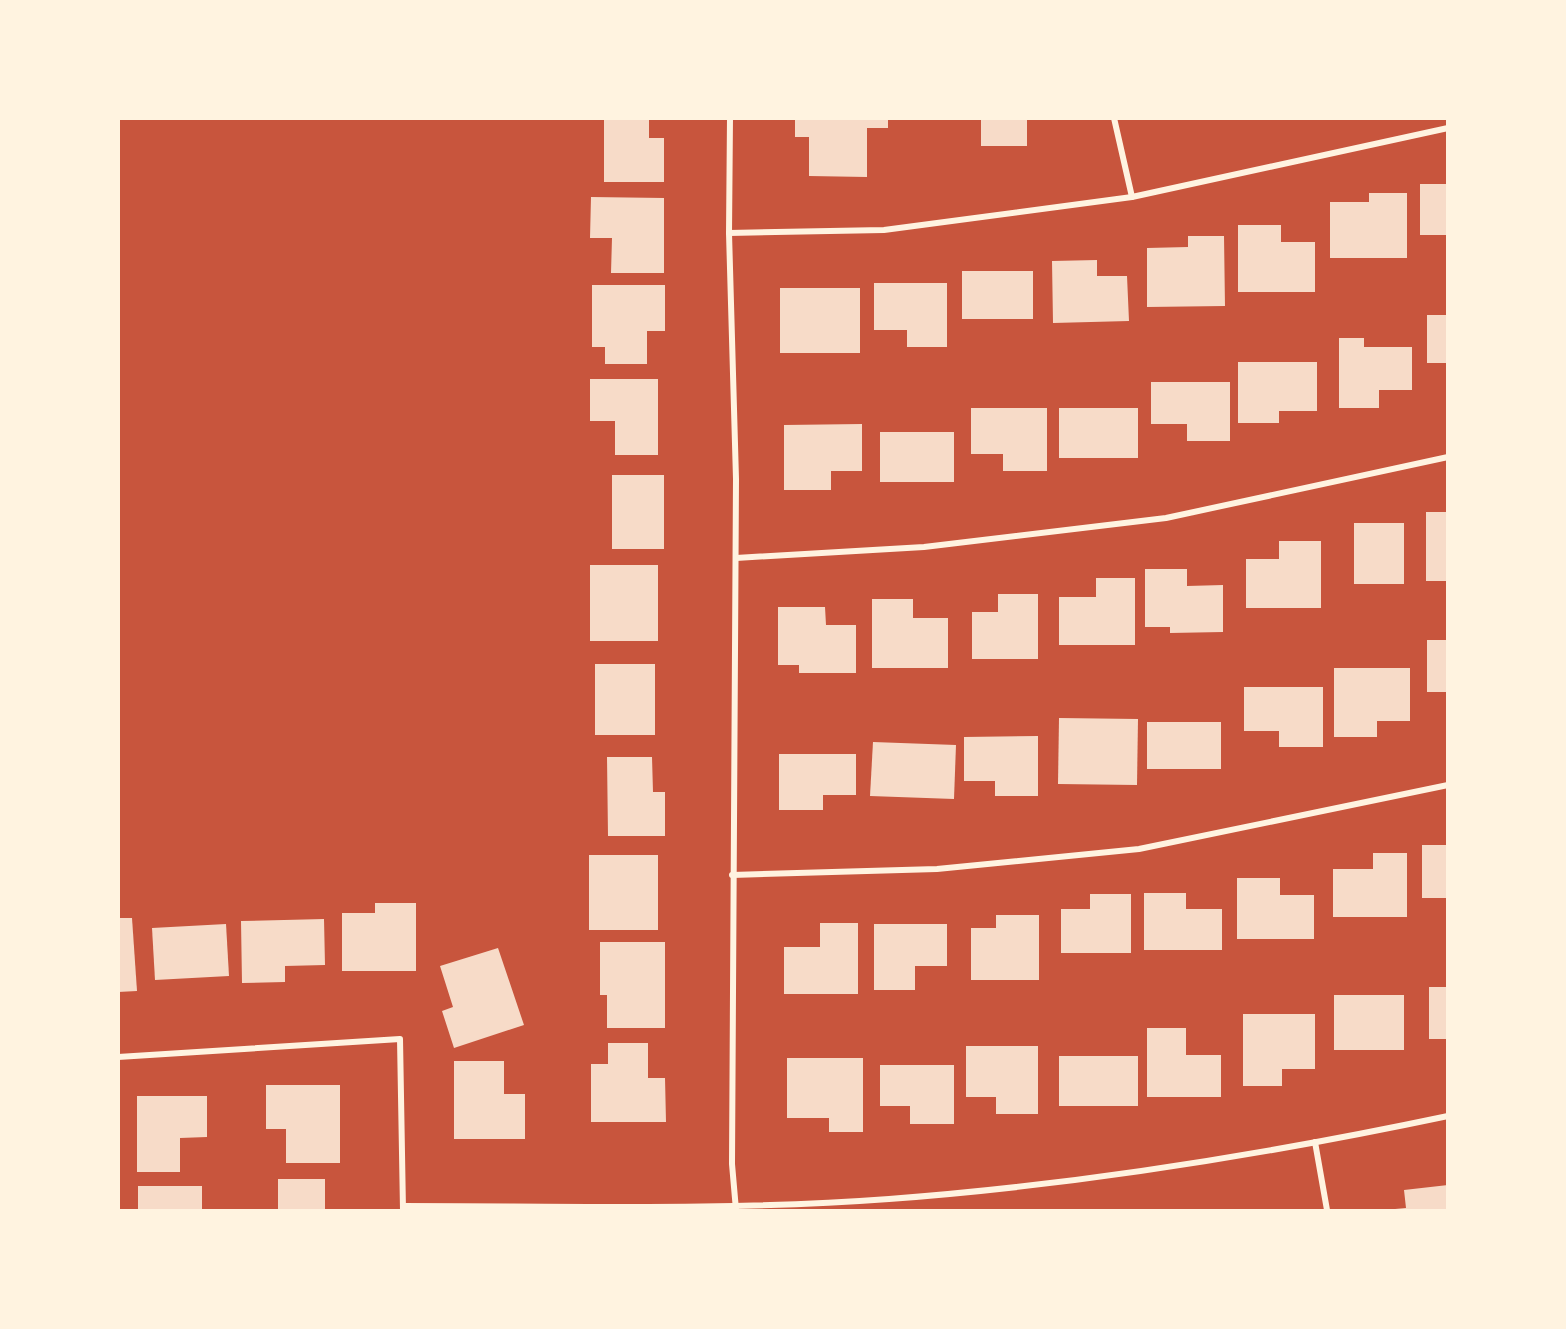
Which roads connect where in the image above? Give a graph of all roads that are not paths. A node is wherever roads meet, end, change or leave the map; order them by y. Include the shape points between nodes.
1 (730, 118) edge
2 (1114, 118) edge
3 (1448, 128) edge
4 (1132, 197) junction
5 (729, 233) junction
6 (1448, 457) edge
7 (736, 558) junction
8 (1448, 785) edge
9 (732, 875) junction
10 (118, 1057) edge
11 (1448, 1116) edge
12 (1315, 1142) junction
13 (403, 1208) edge
14 (736, 1208) edge
15 (1327, 1210) edge

1 - 5 street
2 - 4 street
3 - 4 street
4 - 5 street via 884,230
5 - 7 street
6 - 7 street via 1166,518 924,547
7 - 9 street
8 - 9 street via 1139,849 937,869
9 - 14 street via 732,1164
10 - 13 street via 400,1039
11 - 12 street
12 - 14 street via 1120,1175 1006,1188
12 - 15 street
13 - 14 street

